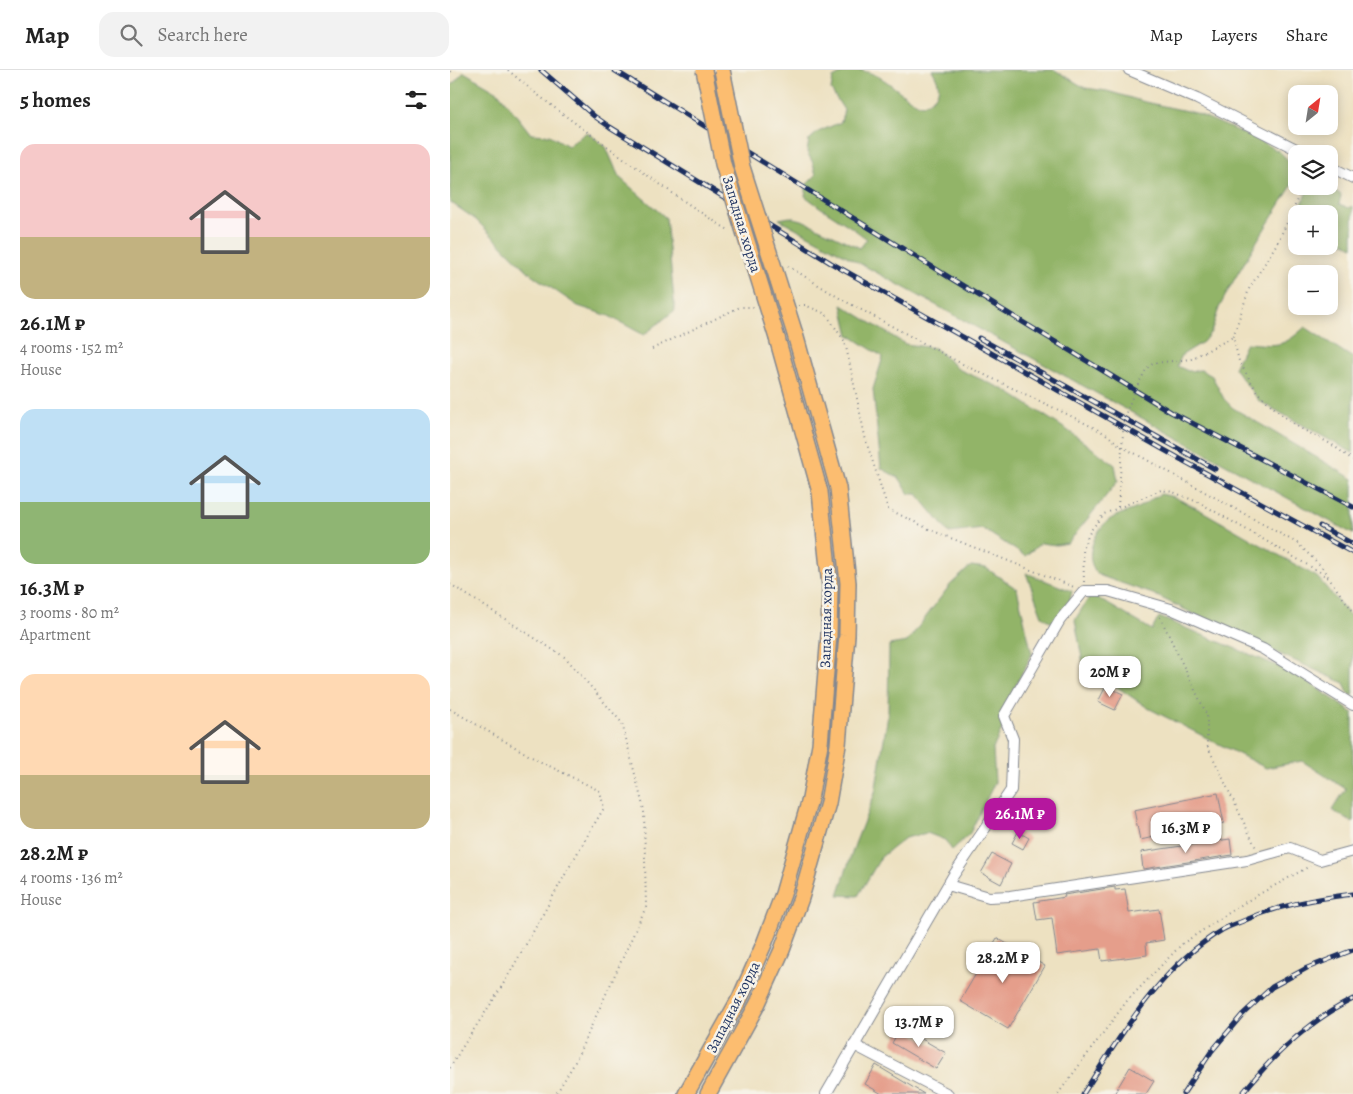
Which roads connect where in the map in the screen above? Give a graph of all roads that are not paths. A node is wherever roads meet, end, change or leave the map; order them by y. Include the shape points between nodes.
1 (704, 70) edge
2 (722, 70) edge
3 (1128, 70) edge
4 (1288, 145) edge
5 (1338, 170) edge
6 (1353, 178) edge
7 (1353, 705) edge
8 (1353, 851) edge
9 (948, 885) junction
10 (854, 1045) junction
11 (686, 1094) edge
12 (708, 1094) edge
13 (826, 1094) edge
14 (948, 1094) edge

1 - 11 highway, Западная хорда, bridge via 723,164 820,492 830,596 820,744 810,799 764,944 740,998
2 - 12 highway, Западная хорда, bridge via 742,167 795,334 838,488 848,583 838,745 828,803 801,898 782,950 757,1006
3 - 4 street via 1197,99
5 - 6 street
7 - 9 street via 1263,649 1170,608 1108,591 1084,591 1060,620 1004,716 1013,739 1011,790
8 - 9 street via 1320,860 1290,848 1247,860 1010,896 988,897
9 - 10 street
10 - 13 street
10 - 14 street

